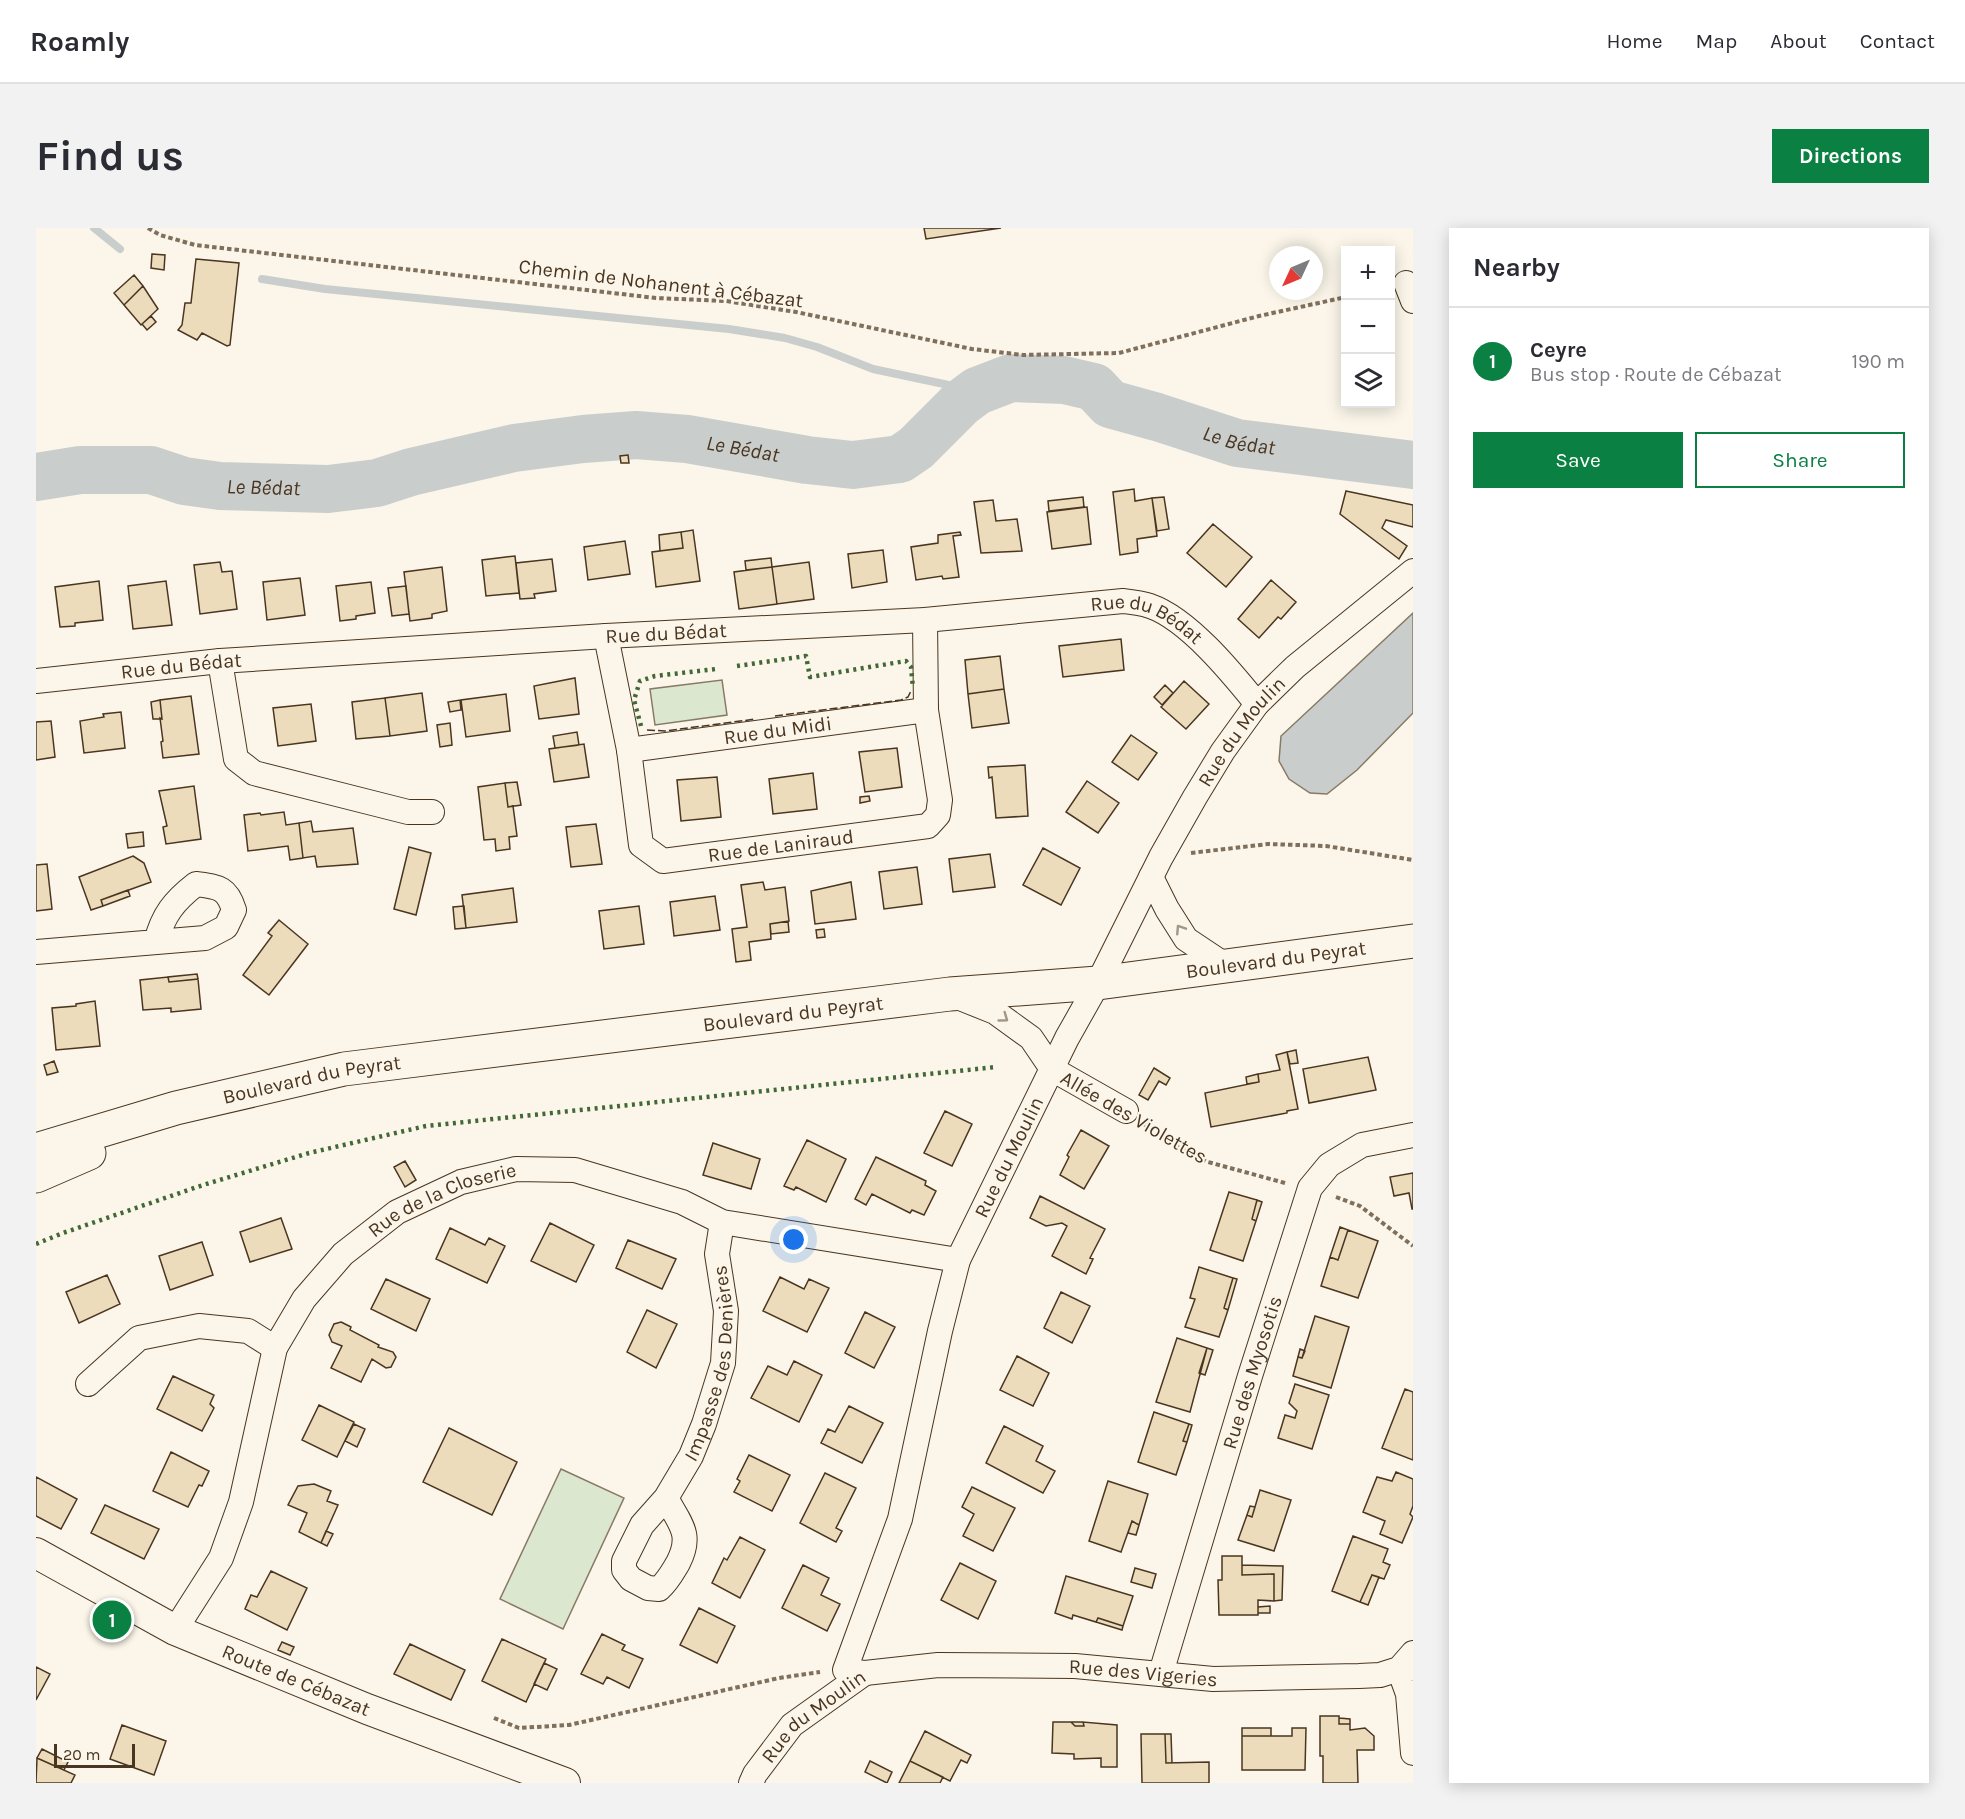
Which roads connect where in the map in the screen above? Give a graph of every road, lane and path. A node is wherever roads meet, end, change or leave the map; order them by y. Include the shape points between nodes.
1 (148, 228) edge
2 (1341, 298) edge
3 (1413, 571) edge
4 (925, 620) junction
5 (606, 636) junction
6 (220, 661) junction
7 (36, 681) edge
8 (1257, 704) junction
9 (926, 710) junction
10 (629, 750) junction
11 (432, 812) dead end
12 (1413, 860) edge
13 (1156, 867) junction
14 (1413, 941) edge
15 (156, 942) dead end
16 (36, 952) edge
17 (1225, 965) junction
18 (1098, 983) junction
19 (950, 994) junction
20 (1052, 1069) junction
21 (176, 1108) junction
22 (1126, 1112) joint
23 (1413, 1135) edge
24 (36, 1150) edge
25 (36, 1176) edge
26 (1310, 1188) junction
27 (722, 1222) junction
28 (1413, 1246) edge
29 (958, 1260) junction
30 (275, 1348) junction
31 (88, 1384) dead end
32 (666, 1498) dead end
33 (36, 1553) edge
34 (175, 1630) junction
35 (1408, 1663) edge
36 (855, 1672) junction
37 (1161, 1673) junction
38 (494, 1718) dead end
39 (1413, 1753) edge
40 (565, 1783) edge
41 (751, 1783) edge

1 - 2 path, Chemin de Nohanent à Cébazat via 195,245 656,298 726,302 796,312 972,349 1023,355 1119,353
3 - 8 street, Rue du Moulin via 1295,667
4 - 5 street, Rue du Bédat
4 - 8 street, Rue du Bédat via 1123,601 1151,607 1181,624 1223,663
4 - 9 street, Rue de Laniraud
5 - 6 street, Rue du Bédat
5 - 10 street, Rue de Laniraud
6 - 7 street, Rue du Bédat
6 - 11 street via 236,759 254,773 408,812
8 - 13 street, Rue du Moulin via 1223,751
9 - 10 street, Rue du Midi
9 - 10 street, Rue de Laniraud via 940,800 938,815 928,826 663,861 641,845
12 - 13 path via 1326,846 1268,844
17 -> 13 street via 1186,939 1167,909
13 - 18 street, Rue du Moulin
14 - 17 main road, Boulevard du Peyrat
15 - 16 street
17 - 18 main road, Boulevard du Peyrat
18 - 19 main road, Boulevard du Peyrat
18 - 20 street, Rue du Moulin
19 -> 20 street via 995,1012 1031,1038
19 - 21 main road, Boulevard du Peyrat via 344,1069
20 - 22 street, Allée des Violettes
20 - 29 street, Rue du Moulin
21 - 24 main road
21 - 25 main road
22 - 26 path, Allée des Violettes via 1208,1162
23 - 26 street, Rue des Myosotis via 1362,1145 1329,1165
26 - 28 path, Allée des Violettes via 1360,1206
26 - 37 street, Rue des Myosotis
27 - 29 street, Rue de la Closerie
27 - 30 street, Rue de la Closerie via 682,1202 575,1170 516,1169 461,1182 397,1212 343,1254 304,1299
27 - 32 street, Impasse des Denières via 717,1254 726,1311 723,1363 691,1456
29 - 36 street, Rue du Moulin via 939,1331 900,1519
30 - 31 street via 248,1331 199,1326 139,1338
30 - 34 street, Rue de la Closerie via 241,1502 221,1558
33 - 34 street, Route de Cébazat
34 - 40 street, Route de Cébazat via 367,1709
35 - 37 street, Rue des Vigeries via 1380,1675 1225,1679
35 - 39 street
36 - 37 street, Rue des Vigeries via 973,1665 1075,1666
36 - 38 path via 799,1674 569,1725 519,1728
36 - 41 street, Rue du Moulin via 792,1725

